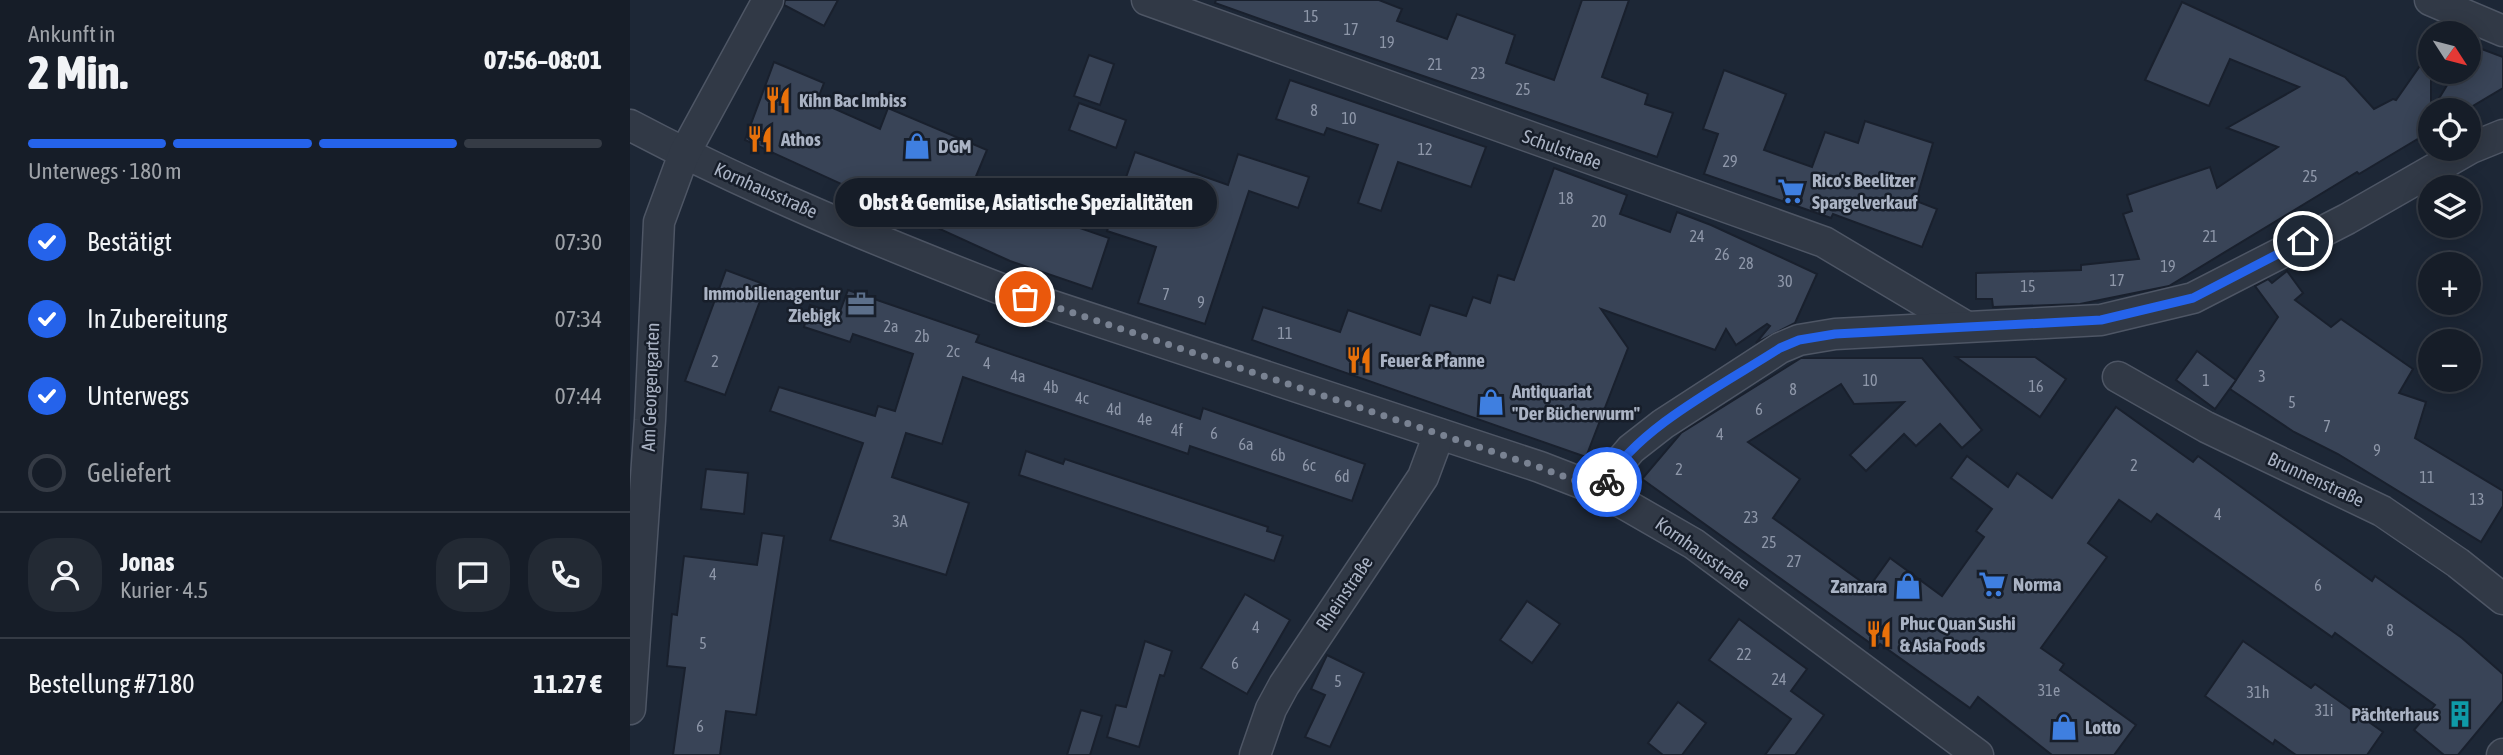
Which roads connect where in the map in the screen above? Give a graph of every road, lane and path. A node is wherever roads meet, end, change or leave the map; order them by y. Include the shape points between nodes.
1 (768, 0) edge
2 (1147, 0) edge
3 (2430, 0) edge
4 (2503, 31) edge
5 (630, 125) edge
6 (2503, 135) edge
7 (684, 154) junction
8 (1965, 326) junction
9 (2118, 377) dead end
10 (1439, 434) junction
11 (1602, 491) junction
12 (2503, 599) edge
13 (630, 709) edge
14 (1255, 755) edge
15 (1978, 755) edge

1 - 7 street, Am Georgengarten
2 - 8 street, Schulstraße via 1824,242
3 - 4 street
5 - 7 street, Kornhausstraße
6 - 8 street via 2193,298 2101,320
7 - 10 street, Kornhausstraße via 1001,289
7 - 13 street, Am Georgengarten via 664,205 655,247 650,420
8 - 11 street via 1817,336 1780,348 1631,449
9 - 12 street, Brunnenstraße via 2206,427 2382,511
10 - 11 street, Kornhausstraße
10 - 14 street, Rheinstraße via 1423,477 1284,685
11 - 15 street, Kornhausstraße via 1695,544

